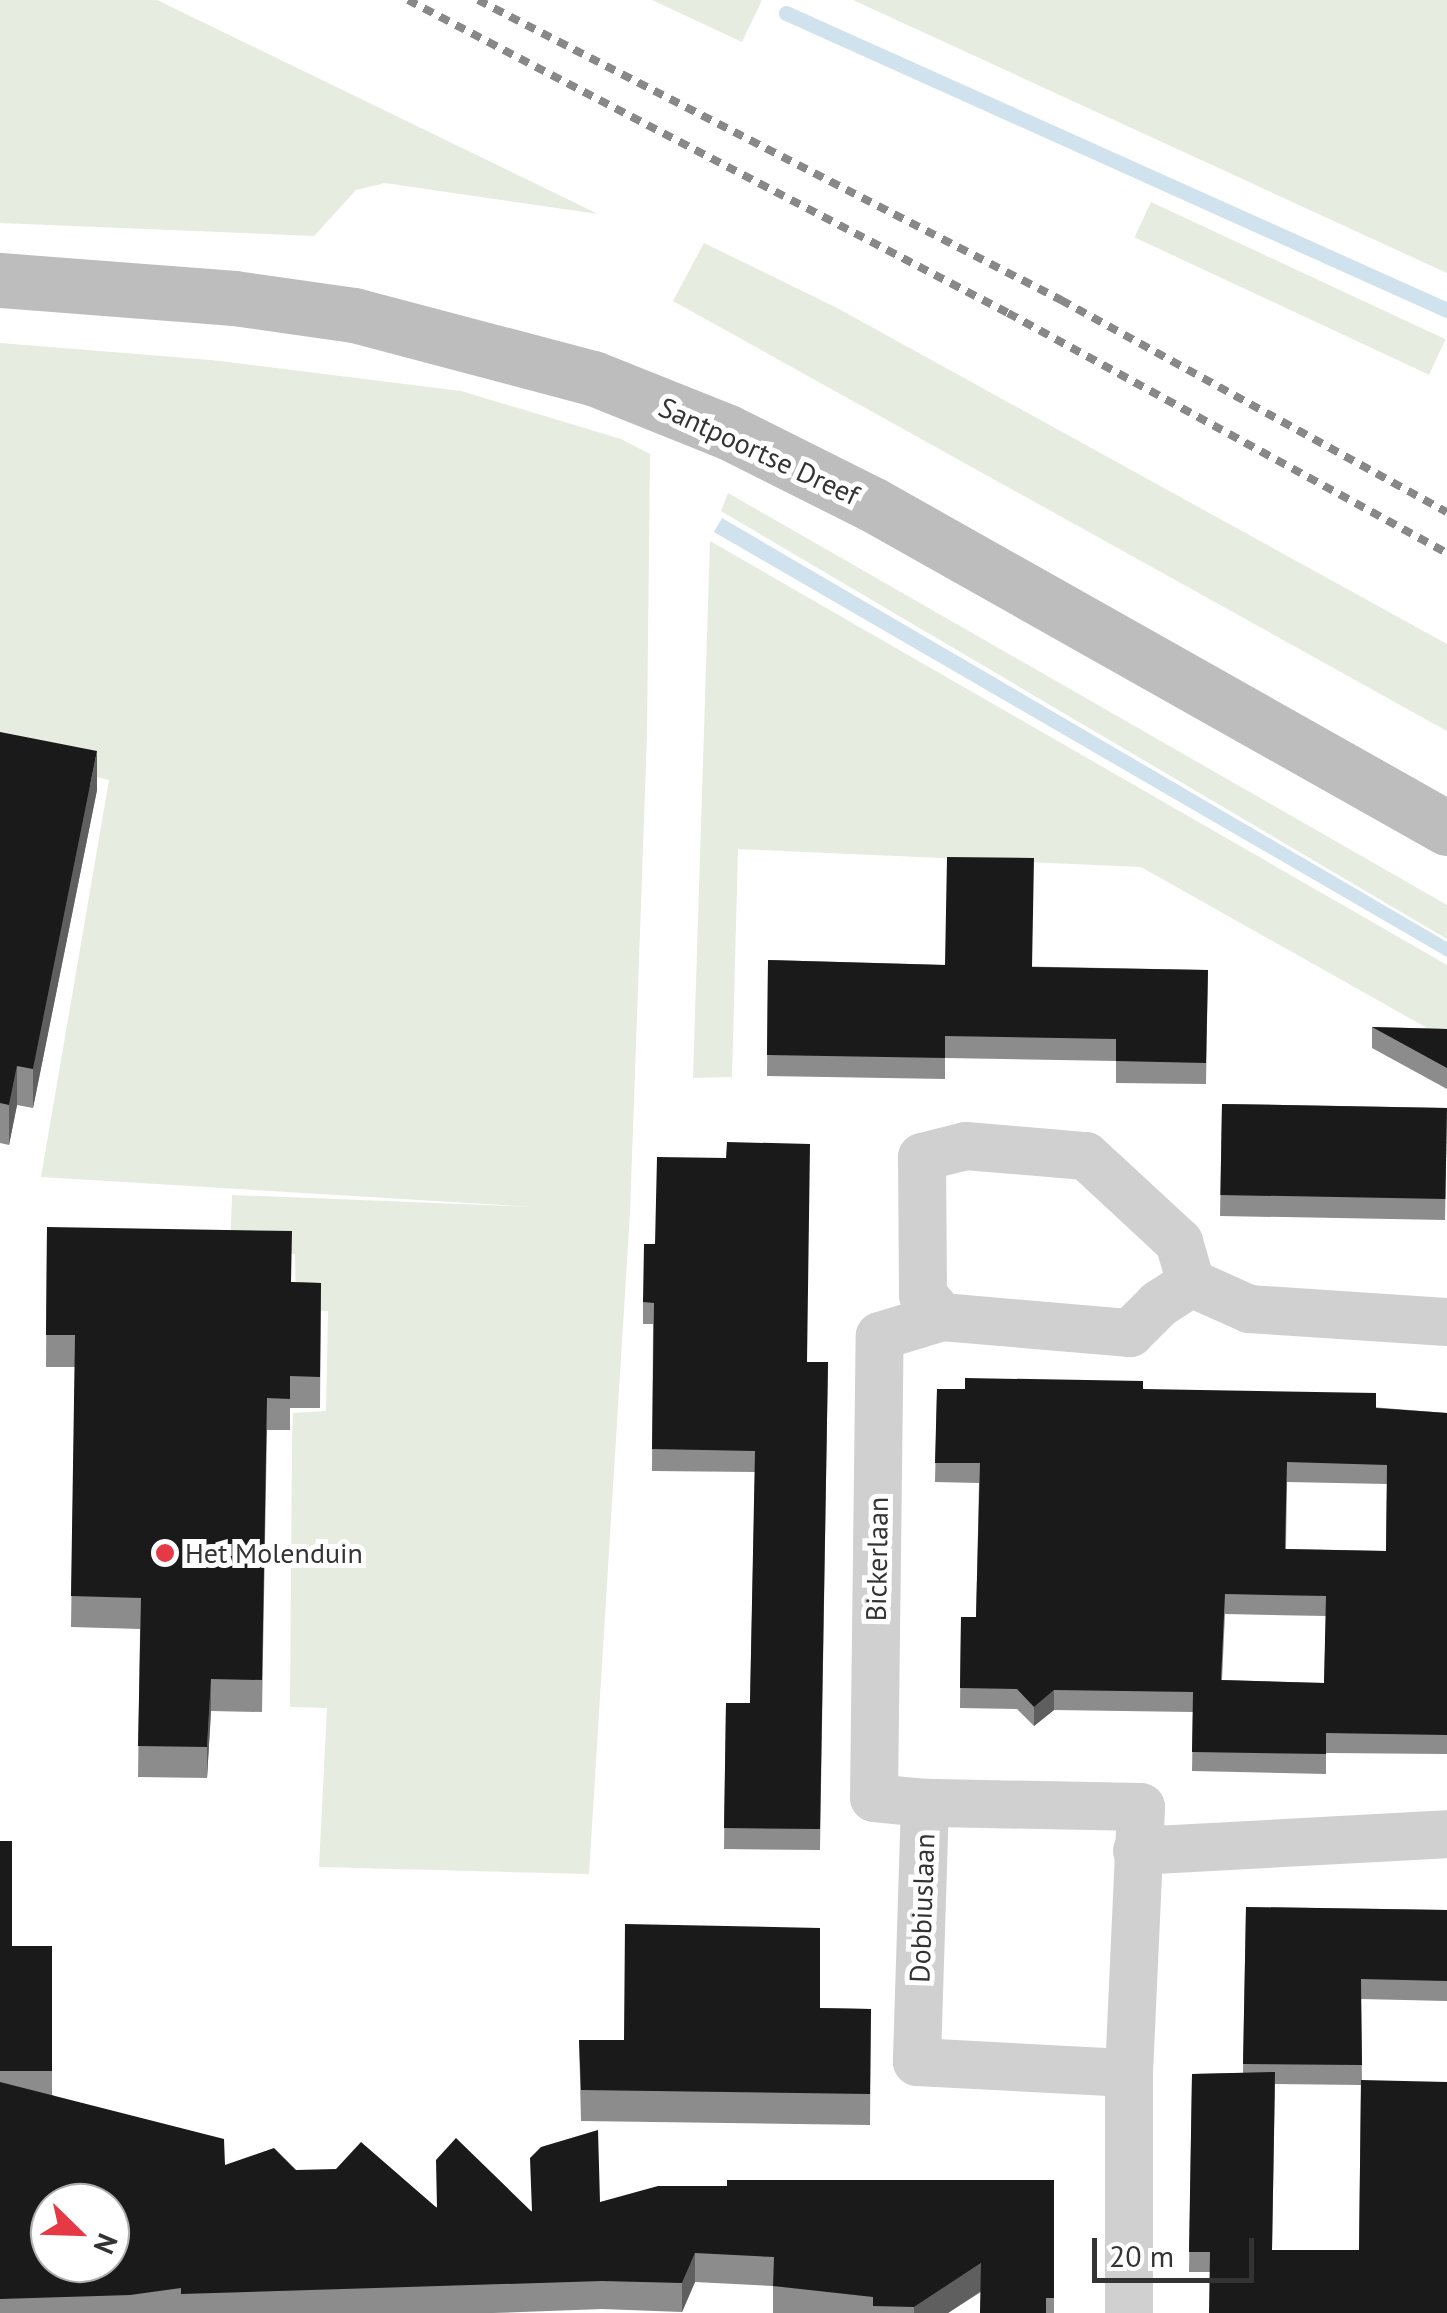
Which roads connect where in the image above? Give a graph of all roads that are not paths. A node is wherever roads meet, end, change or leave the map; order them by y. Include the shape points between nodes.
1 (0, 280) edge
2 (1447, 828) edge
3 (1191, 1283) junction
4 (942, 1317) junction
5 (1447, 1322) edge
6 (924, 1803) junction
7 (1447, 1834) edge
8 (1138, 1852) junction
9 (1129, 2073) junction
10 (1129, 2313) edge

1 - 2 street, Santpoortse Dreef via 354,314 592,378 728,432 872,504
3 - 4 street, Bickerlaan via 1130,1334
3 - 4 street via 1179,1242 1086,1156 966,1146 922,1157 922,1294
3 - 5 street via 1249,1309
4 - 6 street, Bickerlaan via 880,1336 874,1798
6 - 8 street, Dobbiuslaan via 1141,1807
6 - 9 street, Dobbiuslaan via 917,2062
7 - 8 street
8 - 9 street, Dobbiuslaan
9 - 10 street, Dobbiuslaan

